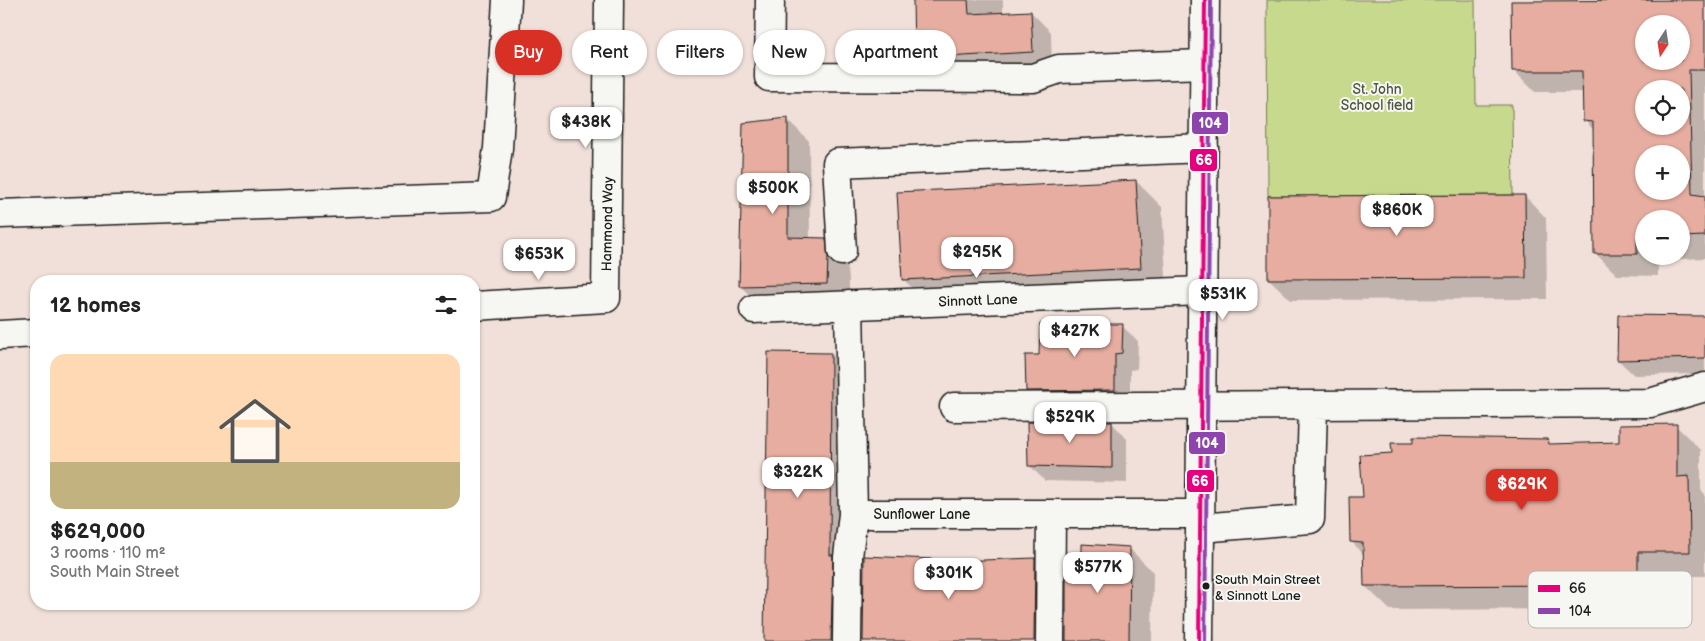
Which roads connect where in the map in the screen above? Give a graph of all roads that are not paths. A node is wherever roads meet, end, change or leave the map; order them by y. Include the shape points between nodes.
1 (508, 0) edge
2 (609, 0) edge
3 (770, 0) edge
4 (1205, 0) edge
5 (1205, 64) junction
6 (1204, 148) junction
7 (0, 214) edge
8 (842, 251) dead end
9 (1202, 291) junction
10 (849, 305) junction
11 (480, 306) edge
12 (754, 309) dead end
13 (30, 333) edge
14 (0, 335) edge
15 (1705, 387) edge
16 (1201, 406) junction
17 (1313, 406) junction
18 (954, 407) dead end
19 (853, 514) junction
20 (1050, 514) junction
21 (1200, 521) junction
22 (847, 641) edge
23 (1050, 641) edge
24 (1199, 641) edge

1 - 7 street via 498,148 491,197
2 - 11 street, Hammond Way via 606,298
3 - 5 street via 769,77 1033,78 1059,69
4 - 5 street
5 - 6 street
6 - 8 street via 837,164
6 - 9 street
9 - 10 street, Sinnott Lane
9 - 16 street
10 - 12 street, Sinnott Lane
10 - 19 street, Sunflower Lane
13 - 14 street
15 - 17 street via 1650,403
16 - 17 street
16 - 18 street
16 - 21 street
17 - 21 street, Sunflower Lane via 1310,519
19 - 20 street, Sunflower Lane
19 - 22 street via 848,556
20 - 21 street, Sunflower Lane
20 - 23 street
21 - 24 street

